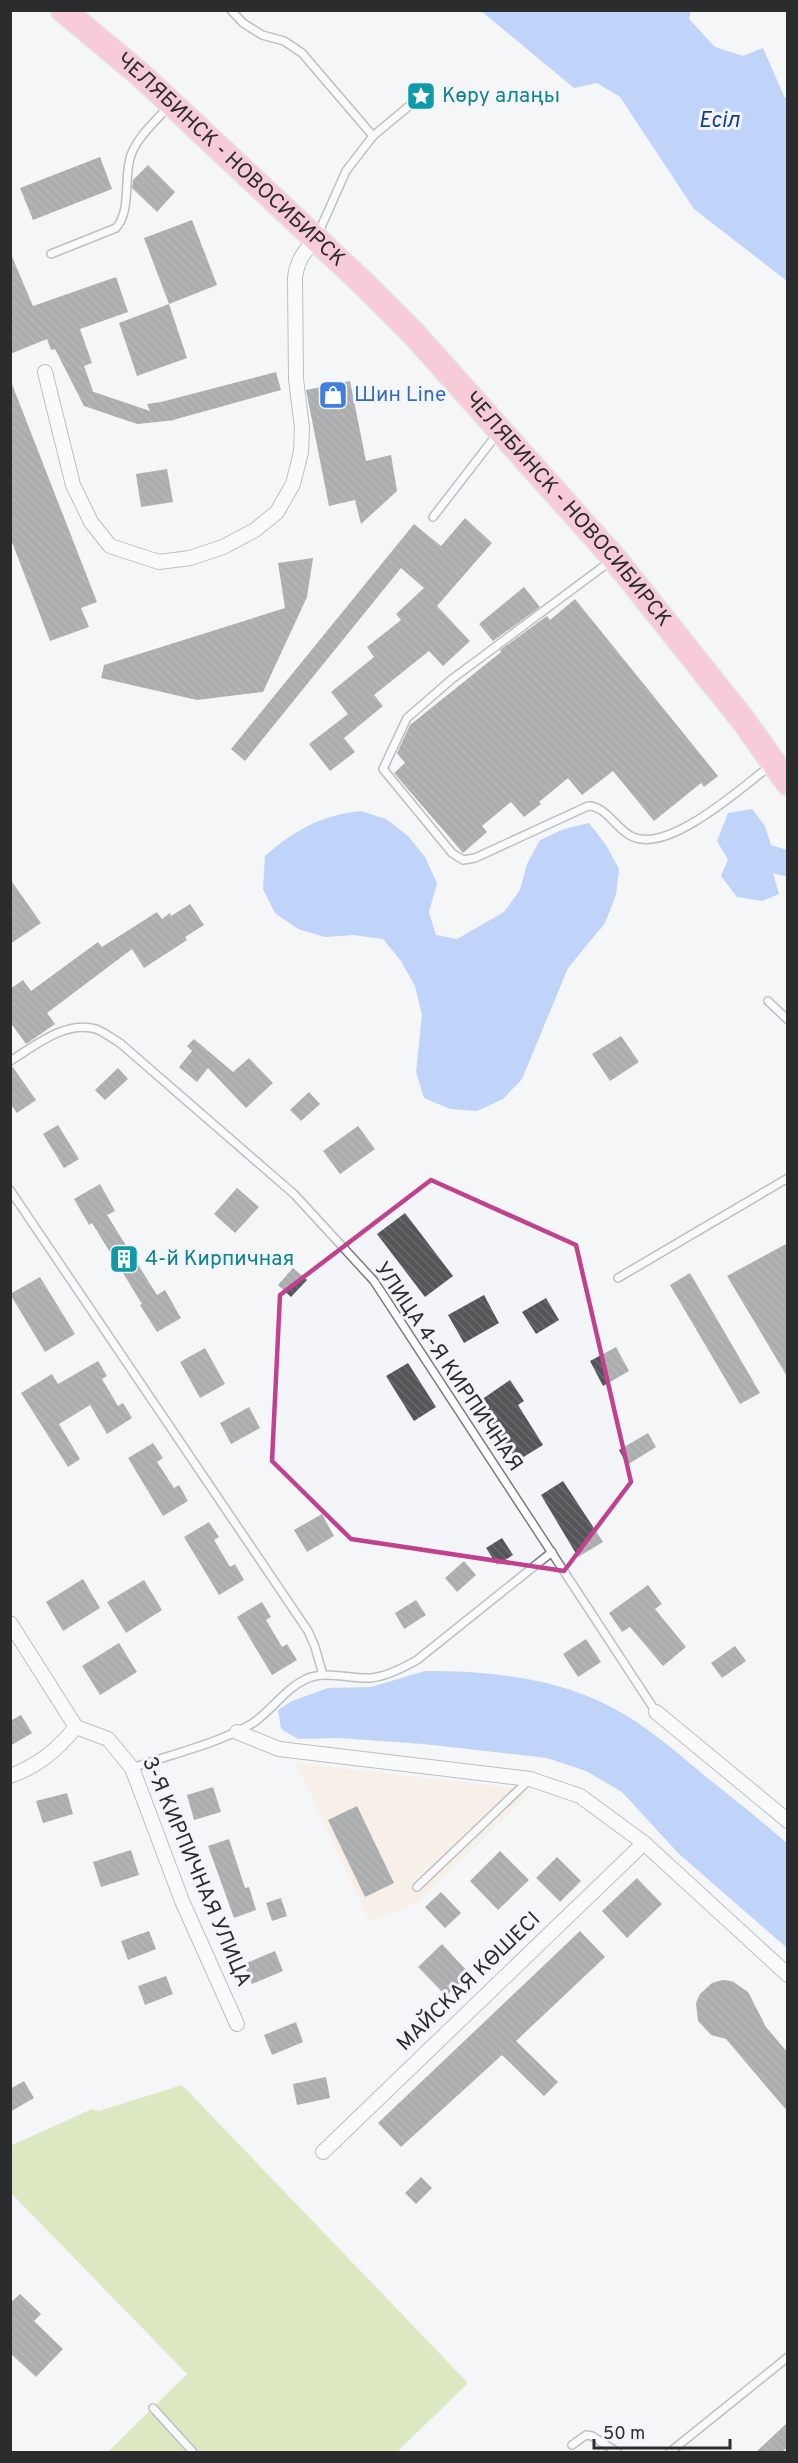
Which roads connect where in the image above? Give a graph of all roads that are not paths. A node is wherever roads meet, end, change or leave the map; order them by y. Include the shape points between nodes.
1 (63, 10) edge
2 (231, 10) edge
3 (421, 96) dead end
4 (172, 103) junction
5 (373, 136) junction
6 (316, 239) junction
7 (51, 254) dead end
8 (45, 372) dead end
9 (500, 431) junction
10 (433, 517) dead end
11 (614, 558) junction
12 (773, 763) junction
13 (788, 783) edge
14 (768, 1001) dead end
15 (788, 1020) edge
16 (10, 1061) edge
17 (788, 1178) edge
18 (10, 1190) edge
19 (618, 1278) dead end
20 (552, 1552) junction
21 (10, 1623) edge
22 (323, 1675) junction
23 (656, 1712) joint
24 (76, 1727) junction
25 (237, 1732) junction
26 (132, 1768) junction
27 (10, 1776) edge
28 (530, 1779) junction
29 (788, 1821) edge
30 (644, 1843) junction
31 (417, 1887) dead end
32 (788, 1975) edge
33 (237, 2024) dead end
34 (323, 2152) dead end
35 (788, 2357) edge
36 (153, 2408) dead end
37 (572, 2445) dead end
38 (193, 2452) edge
39 (617, 2452) edge
40 (670, 2452) edge

1 - 4 highway, ЧЕЛЯБИНСК - НОВОСИБИРСК
2 - 5 lane via 262,35 284,41 303,53
3 - 5 lane
4 - 6 highway, ЧЕЛЯБИНСК - НОВОСИБИРСК
4 - 7 lane via 137,142 130,158 120,224
5 - 6 lane via 346,171
6 - 8 street via 296,265 296,379 302,428 293,484 277,512 255,530 223,547 190,558 159,562 110,546 91,522 73,485
6 - 9 highway, ЧЕЛЯБИНСК - НОВОСИБИРСК via 414,334
9 - 10 lane
9 - 11 highway, ЧЕЛЯБИНСК - НОВОСИБИРСК
11 - 12 highway, ЧЕЛЯБИНСК - НОВОСИБИРСК
11 - 12 lane via 406,718 382,769 452,853 463,860 588,806 598,808 633,837 652,838 677,832 694,824
12 - 13 highway, ЧЕЛЯБИНСК - НОВОСИБИРСК
14 - 15 lane
16 - 20 lane, УЛИЦА 4-Я КИРПИЧНАЯ via 75,1026 96,1029 120,1043 294,1194 374,1281
17 - 19 lane
18 - 22 lane via 308,1631
20 - 22 lane via 407,1666 372,1677
20 - 23 lane, УЛИЦА 4-Я КИРПИЧНАЯ
21 - 24 street
22 - 25 lane via 307,1678 293,1687
23 - 29 street
24 - 26 street, 3-Я КИРПИЧНАЯ УЛИЦА via 108,1739
24 - 27 street via 46,1758
25 - 26 lane
25 - 28 street via 300,1753
26 - 33 street, 3-Я КИРПИЧНАЯ УЛИЦА via 182,1900
28 - 30 street via 580,1796
28 - 31 lane
30 - 32 street
30 - 34 street, МАЙСКАЯ КӨШЕСІ
35 - 40 lane
36 - 38 lane
37 - 39 lane via 586,2435

